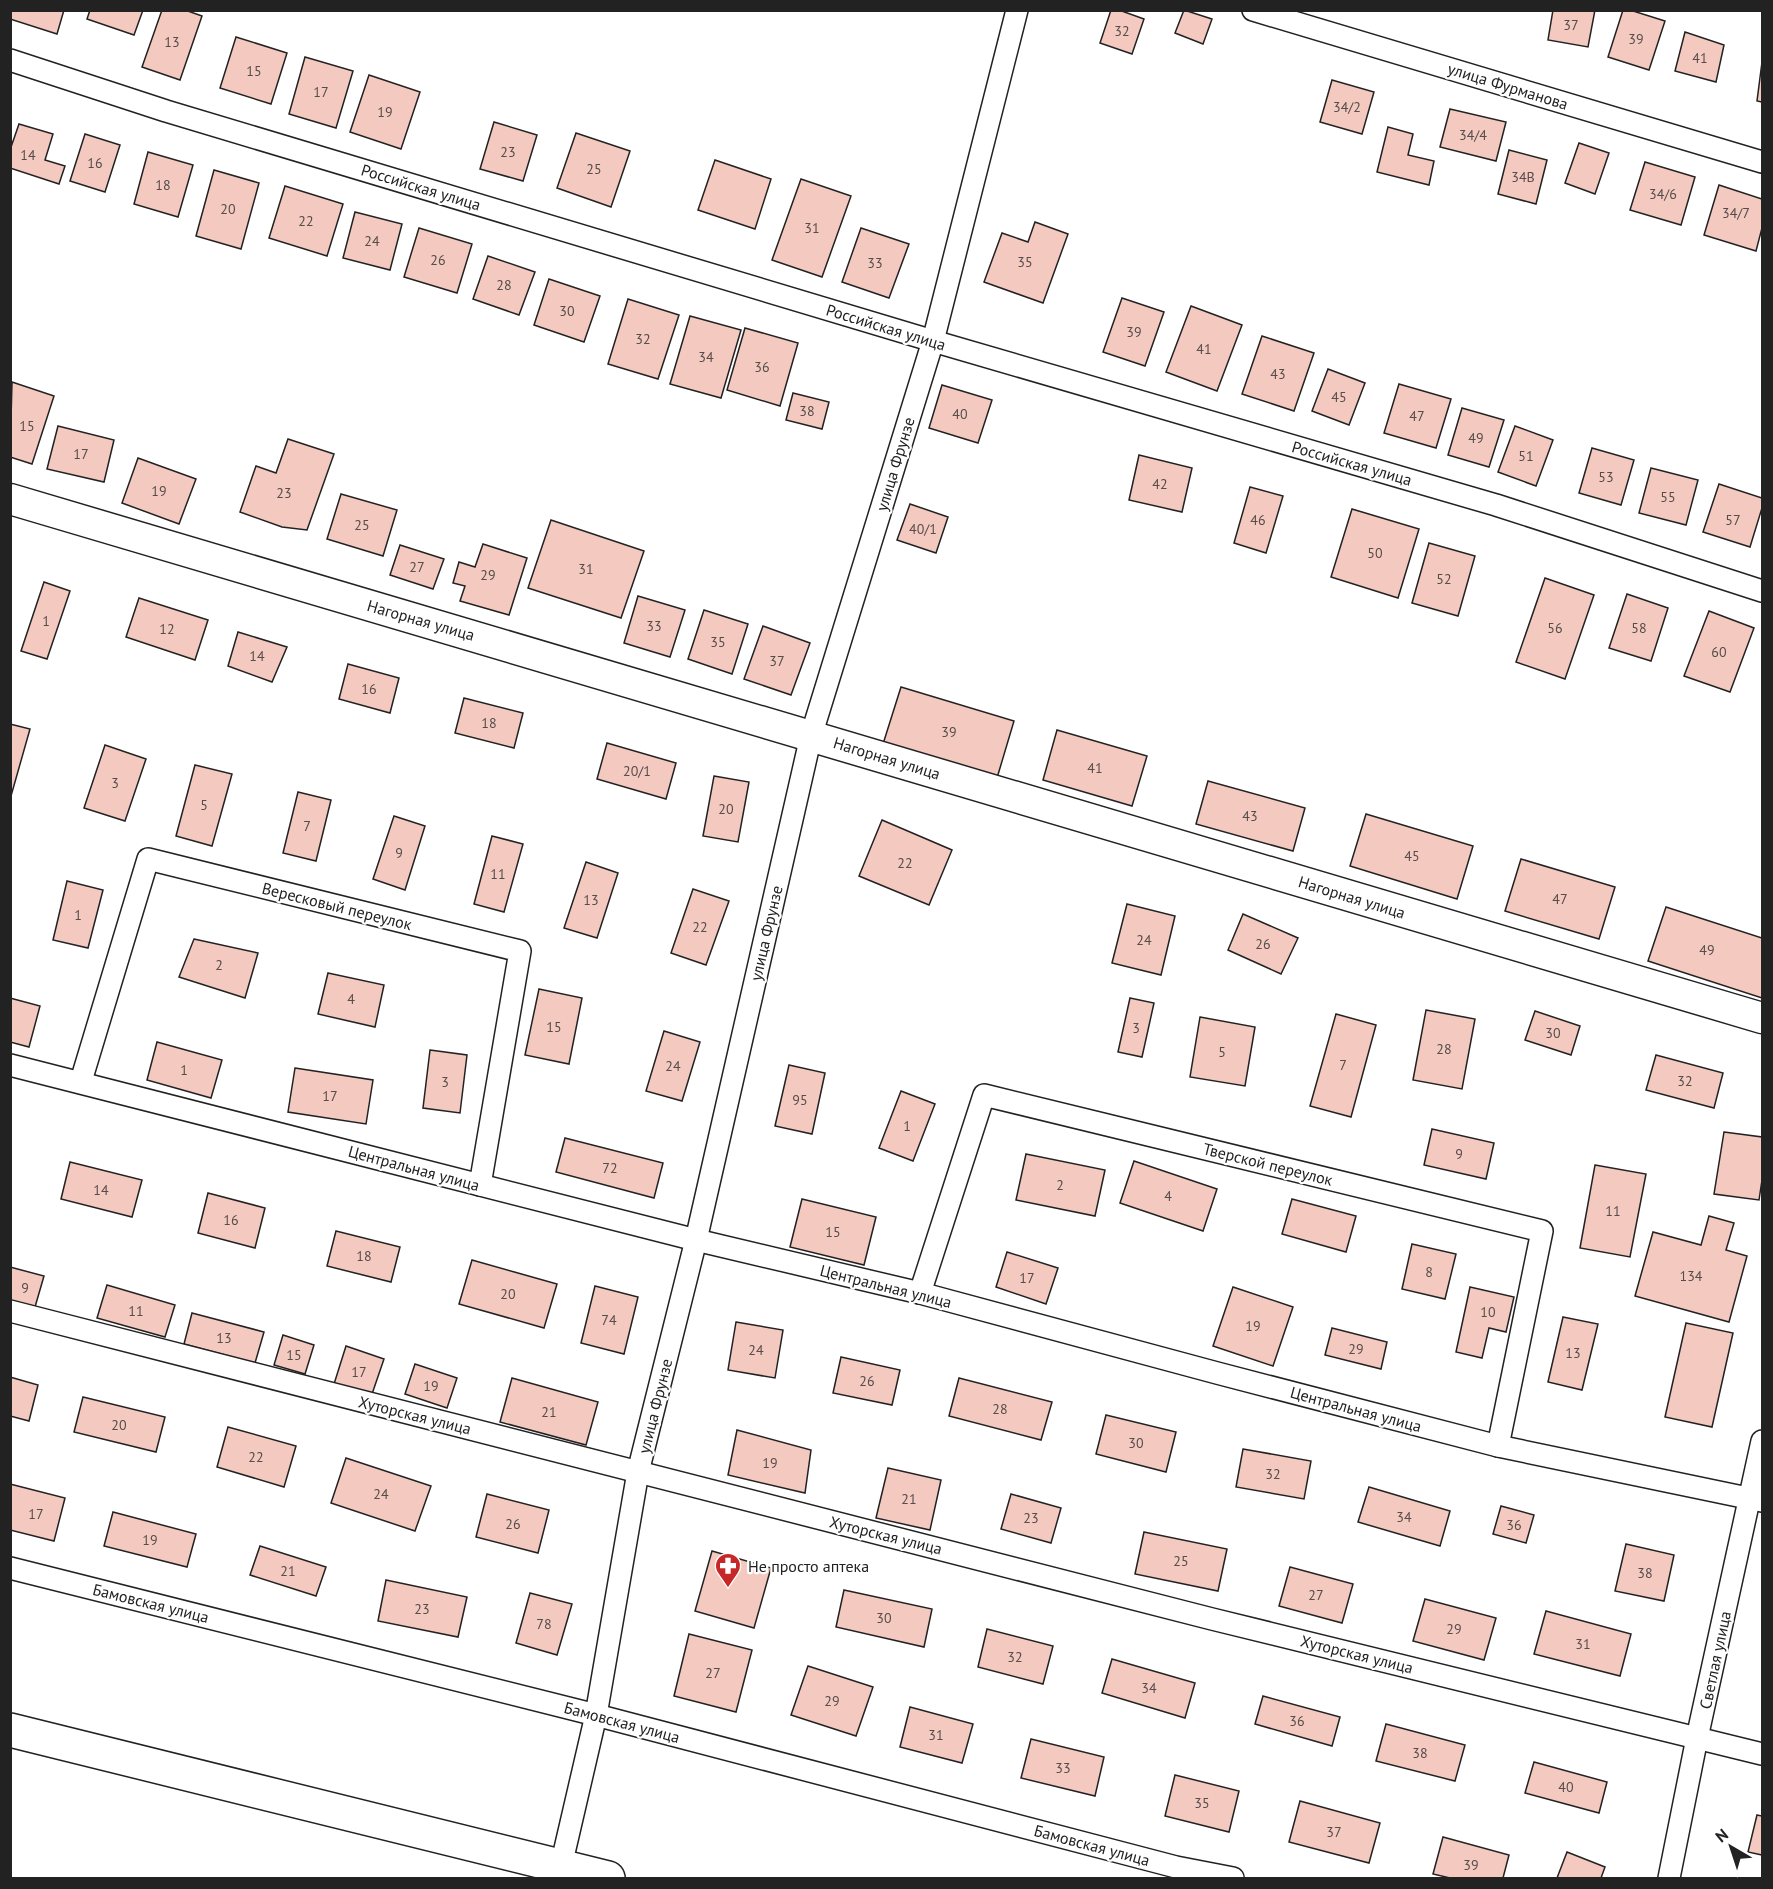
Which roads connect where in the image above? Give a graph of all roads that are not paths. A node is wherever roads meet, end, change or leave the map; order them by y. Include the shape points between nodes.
1 (1017, 10) edge
2 (1253, 10) edge
3 (10, 60) edge
4 (1762, 162) edge
5 (933, 341) junction
6 (10, 499) edge
7 (1762, 591) edge
8 (811, 736) junction
9 (1762, 1018) edge
10 (10, 1065) edge
11 (81, 1081) junction
12 (480, 1185) junction
13 (696, 1240) junction
14 (920, 1293) junction
15 (10, 1311) edge
16 (1762, 1441) edge
17 (1498, 1446) junction
18 (638, 1472) junction
19 (1756, 1499) edge
20 (10, 1568) edge
21 (596, 1715) junction
22 (10, 1731) edge
23 (1697, 1738) junction
24 (1762, 1754) edge
25 (561, 1866) junction
26 (608, 1878) edge
27 (1233, 1878) edge
28 (1669, 1878) edge

1 - 5 street, улица Фрунзе
2 - 4 street, улица Фурманова
3 - 5 street, Российская улица via 166,111
5 - 7 street, Российская улица via 1496,505
5 - 8 street, улица Фрунзе
6 - 8 street, Нагорная улица
8 - 9 street, Нагорная улица
8 - 13 street, улица Фрунзе
10 - 11 street, Центральная улица
11 - 12 street, Центральная улица
11 - 12 street, Вересковый переулок via 148,859 520,951
12 - 13 street, Центральная улица
13 - 14 street, Центральная улица
13 - 18 street, улица Фрунзе
14 - 17 street, Центральная улица
14 - 17 street, Тверской переулок via 984,1095 1542,1231
15 - 18 street, Хуторская улица
16 - 19 street, Светлая улица
17 - 19 street, Центральная улица
18 - 21 street, улица Фрунзе
18 - 23 street, Хуторская улица
19 - 23 street, Светлая улица
20 - 21 street, Бамовская улица
21 - 25 street, улица Фрунзе
21 - 27 street, Бамовская улица via 1176,1867
22 - 25 main road
23 - 24 street, Хуторская улица
23 - 28 street, Светлая улица
25 - 26 main road

